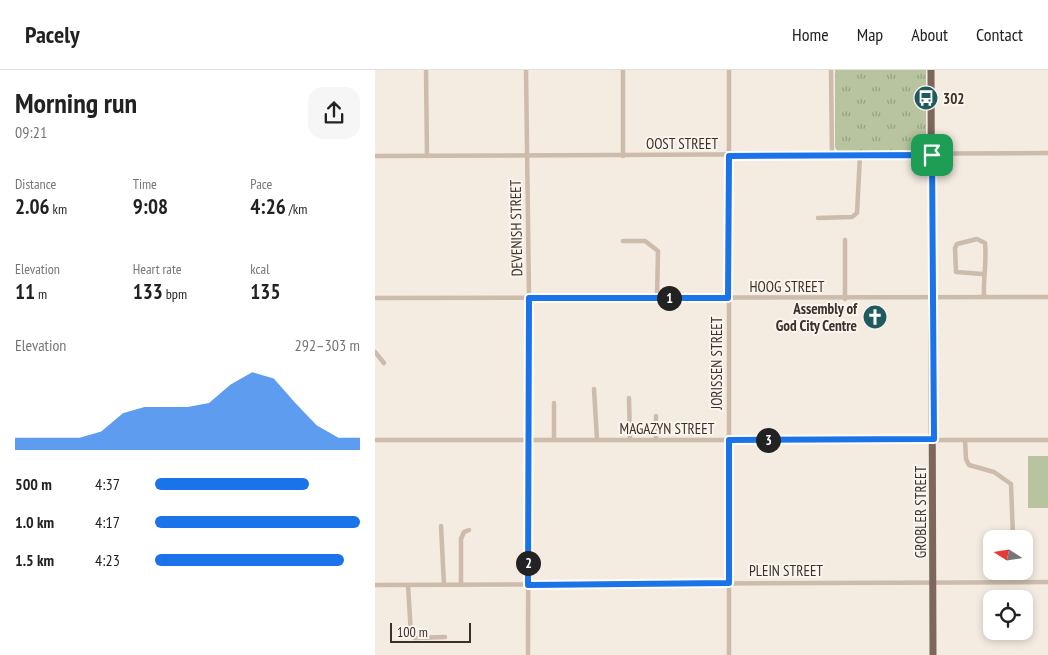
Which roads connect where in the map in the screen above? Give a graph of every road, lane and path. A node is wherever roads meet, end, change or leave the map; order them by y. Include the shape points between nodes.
1 (426, 70) edge
2 (526, 70) edge
3 (623, 70) edge
4 (729, 70) edge
5 (831, 70) edge
6 (931, 70) edge
7 (1048, 153) edge
8 (860, 155) junction
9 (932, 155) junction
10 (375, 156) edge
11 (427, 156) junction
12 (623, 156) junction
13 (729, 156) junction
14 (832, 156) junction
15 (528, 157) junction
16 (817, 218) dead end
17 (845, 240) dead end
18 (623, 241) dead end
19 (983, 274) junction
20 (984, 296) junction
21 (1048, 297) edge
22 (375, 298) edge
23 (529, 298) junction
24 (657, 298) junction
25 (728, 298) junction
26 (845, 299) junction
27 (933, 299) junction
28 (375, 352) edge
29 (384, 362) dead end
30 (594, 389) dead end
31 (629, 398) dead end
32 (553, 403) dead end
33 (656, 416) dead end
34 (934, 439) junction
35 (375, 440) edge
36 (529, 440) junction
37 (554, 440) junction
38 (597, 440) junction
39 (631, 440) junction
40 (656, 440) junction
41 (729, 440) junction
42 (965, 440) junction
43 (1048, 440) edge
44 (441, 526) dead end
45 (469, 530) dead end
46 (1013, 530) edge
47 (933, 582) junction
48 (1048, 582) edge
49 (729, 583) junction
50 (375, 585) edge
51 (408, 585) junction
52 (444, 585) junction
53 (461, 585) junction
54 (528, 585) junction
55 (445, 637) dead end
56 (528, 655) edge
57 (729, 655) edge
58 (933, 655) edge

1 - 11 street
2 - 15 street, DEVENISH STREET
3 - 12 street
4 - 13 street, JORISSEN STREET
5 - 14 street
6 - 9 main road, GROBLER STREET
7 - 9 street, OOST STREET
8 - 9 street, OOST STREET
8 - 14 street, OOST STREET
8 - 16 street via 857,214 853,217
9 - 27 main road, GROBLER STREET
10 - 11 street, OOST STREET
11 - 15 street, OOST STREET
12 - 13 street, OOST STREET
12 - 15 street, OOST STREET
13 - 14 street, OOST STREET
13 - 25 street, JORISSEN STREET
15 - 23 street, DEVENISH STREET
17 - 26 street
18 - 24 street via 645,241 658,251
19 - 19 street via 956,272 957,244 973,240 984,242
19 - 20 street
20 - 21 street, HOOG STREET
20 - 27 street, HOOG STREET
22 - 23 street, HOOG STREET
23 - 24 street, HOOG STREET
23 - 36 street, DEVENISH STREET
24 - 25 street, HOOG STREET
25 - 26 street, HOOG STREET
25 - 41 street, JORISSEN STREET
26 - 27 street, HOOG STREET
27 - 34 main road, GROBLER STREET
28 - 29 street
30 - 38 street
31 - 39 street
32 - 37 street
33 - 40 street
34 - 41 street, MAGAZYN STREET
34 - 42 street, MAGAZYN STREET
34 - 47 main road, GROBLER STREET
35 - 36 street, MAGAZYN STREET
36 - 37 street, MAGAZYN STREET
36 - 54 street, DEVENISH STREET
37 - 38 street, MAGAZYN STREET
38 - 39 street, MAGAZYN STREET
39 - 40 street, MAGAZYN STREET
40 - 41 street, MAGAZYN STREET
41 - 49 street, JORISSEN STREET
42 - 43 street, MAGAZYN STREET
42 - 46 street via 969,465 994,472 1011,484
44 - 52 street
45 - 53 street via 464,532 461,540
47 - 48 street, PLEIN STREET
47 - 49 street, PLEIN STREET
47 - 58 main road, GROBLER STREET
49 - 54 street, PLEIN STREET
49 - 57 street, JORISSEN STREET
50 - 51 street, PLEIN STREET
51 - 52 street, PLEIN STREET
51 - 55 street via 411,635 415,638
52 - 53 street, PLEIN STREET
53 - 54 street, PLEIN STREET
54 - 56 street, DEVENISH STREET

